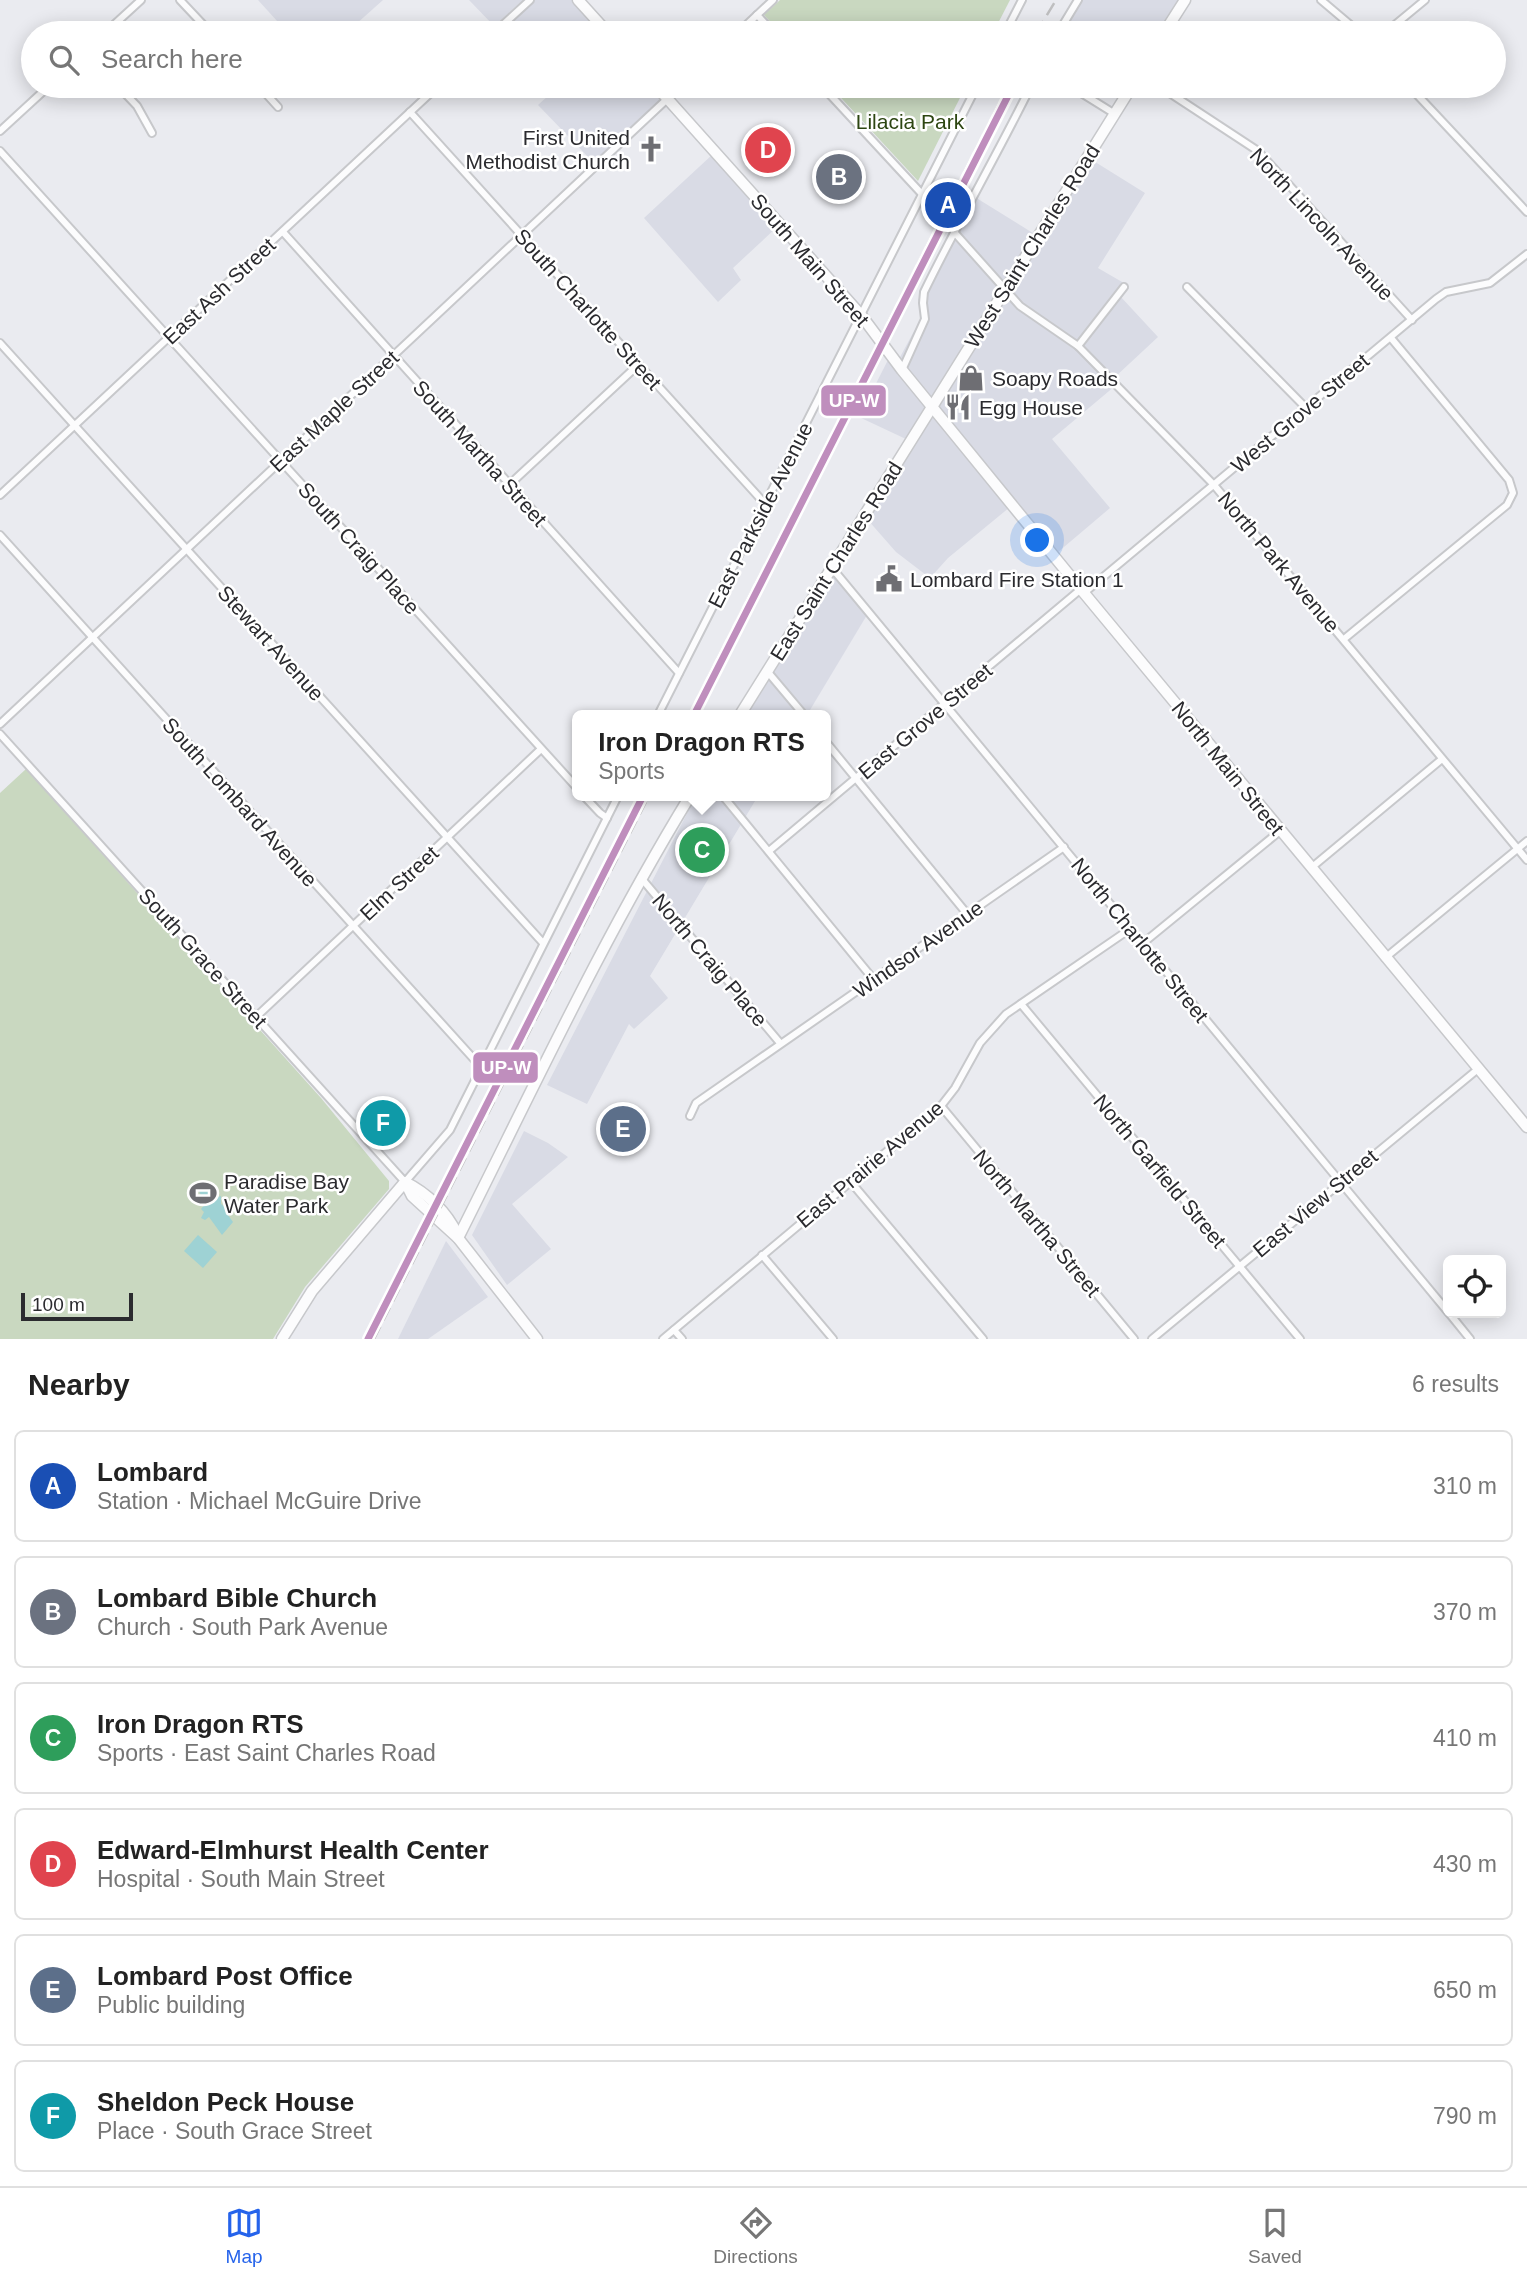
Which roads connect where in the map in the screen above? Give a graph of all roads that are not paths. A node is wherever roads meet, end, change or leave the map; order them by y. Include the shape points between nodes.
1 (141, 0) edge
2 (180, 0) edge
3 (530, 0) edge
4 (578, 0) edge
5 (773, 0) edge
6 (1022, 0) edge
7 (1078, 0) edge
8 (1185, 0) edge
9 (1321, 0) edge
10 (1425, 0) edge
11 (757, 15) junction
12 (118, 21) edge
13 (200, 21) edge
14 (507, 21) edge
15 (597, 21) edge
16 (751, 21) edge
17 (763, 21) edge
18 (1011, 21) edge
19 (1065, 21) edge
20 (1172, 21) edge
21 (1346, 21) edge
22 (1400, 21) edge
23 (36, 98) edge
24 (129, 98) edge
25 (269, 98) edge
26 (425, 98) edge
27 (833, 98) edge
28 (971, 98) edge
29 (1025, 98) edge
30 (1089, 98) edge
31 (1125, 98) edge
32 (1177, 98) edge
33 (1420, 98) edge
34 (667, 99) joint
35 (278, 107) dead end
36 (410, 112) junction
37 (1115, 114) junction
38 (0, 131) edge
39 (152, 133) dead end
40 (0, 151) edge
41 (921, 193) junction
42 (1527, 212) edge
43 (283, 232) junction
44 (954, 232) junction
45 (523, 236) junction
46 (1527, 254) edge
47 (1124, 287) dead end
48 (1187, 288) dead end
49 (1006, 289) junction
50 (861, 315) junction
51 (1412, 320) junction
52 (169, 337) junction
53 (1391, 338) junction
54 (0, 343) edge
55 (1078, 346) junction
56 (392, 357) junction
57 (638, 365) junction
58 (902, 370) junction
59 (932, 406) junction
60 (1306, 408) junction
61 (75, 425) junction
62 (280, 462) junction
63 (509, 485) junction
64 (1214, 485) junction
65 (0, 495) edge
66 (766, 505) junction
67 (0, 536) edge
68 (186, 550) junction
69 (832, 568) junction
70 (1083, 591) junction
71 (92, 638) junction
72 (1344, 639) junction
73 (767, 671) junction
74 (679, 673) junction
75 (945, 704) junction
76 (660, 710) edge
77 (743, 710) edge
78 (800, 710) edge
79 (0, 724) edge
80 (0, 734) edge
81 (831, 748) edge
82 (541, 749) junction
83 (1442, 759) junction
84 (856, 779) junction
85 (572, 783) edge
86 (831, 800) edge
87 (589, 801) edge
88 (616, 801) edge
89 (687, 801) edge
90 (727, 801) edge
91 (829, 801) edge
92 (607, 818) junction
93 (1280, 831) junction
94 (448, 837) junction
95 (1527, 841) edge
96 (1064, 847) junction
97 (1517, 849) junction
98 (769, 851) junction
99 (1527, 860) edge
100 (1311, 868) junction
101 (640, 877) junction
102 (968, 915) junction
103 (353, 926) junction
104 (1130, 929) junction
105 (543, 943) junction
106 (1142, 944) junction
107 (1385, 958) junction
108 (874, 980) junction
109 (1021, 1004) junction
110 (256, 1017) junction
111 (780, 1043) junction
112 (481, 1067) junction
113 (1478, 1069) junction
114 (941, 1107) junction
115 (690, 1116) dead end
116 (1527, 1127) edge
117 (850, 1181) junction
118 (405, 1182) junction
119 (1340, 1182) junction
120 (458, 1238) junction
121 (762, 1255) junction
122 (1239, 1266) junction
123 (1443, 1305) edge
124 (1454, 1318) edge
125 (674, 1329) junction
126 (282, 1339) edge
127 (537, 1339) edge
128 (663, 1339) edge
129 (682, 1339) edge
130 (833, 1339) edge
131 (983, 1339) edge
132 (1134, 1339) edge
133 (1152, 1339) edge
134 (1300, 1339) edge
135 (1470, 1339) edge

1 - 12 street
2 - 13 street
3 - 14 street
4 - 15 main road
5 - 11 street
6 - 18 street
7 - 19 street
8 - 20 main road
9 - 21 street
10 - 22 street
11 - 16 street
11 - 17 street
23 - 38 street
24 - 39 street
25 - 35 street
26 - 36 street, East Ash Street
27 - 41 street
28 - 41 street, East Parkside Avenue
29 - 44 street
30 - 37 street
31 - 37 main road, West Saint Charles Road
32 - 51 street, North Lincoln Avenue via 1258,151
33 - 42 street
34 - 45 street, East Maple Street
34 - 50 main road, South Main Street
36 - 43 street, East Ash Street
36 - 45 street, South Charlotte Street
37 - 49 main road, West Saint Charles Road
40 - 52 street, South Craig Place
41 - 50 street, East Parkside Avenue
43 - 52 street, East Ash Street
43 - 56 street, South Martha Street
44 - 49 street, North Park Avenue
44 - 58 street via 924,292 925,320
45 - 56 street, East Maple Street
45 - 57 street, South Charlotte Street
46 - 51 street, West Grove Street via 1490,283 1446,292
47 - 55 street
48 - 60 street
49 - 55 street, North Park Avenue via 1020,306
49 - 59 main road, West Saint Charles Road
50 - 58 main road, South Main Street
50 - 66 street, East Parkside Avenue
51 - 53 street, West Grove Street
52 - 61 street, East Ash Street
52 - 62 street, South Craig Place
53 - 60 street, West Grove Street
53 - 72 street via 1513,493 1507,505
54 - 61 street, Stewart Avenue
55 - 64 street, North Park Avenue
56 - 62 street, East Maple Street
56 - 63 street, South Martha Street
57 - 63 street
57 - 66 street, South Charlotte Street
58 - 59 main road, South Main Street
59 - 69 main road, East Saint Charles Road
59 - 70 main road, North Main Street
60 - 64 street, West Grove Street
61 - 65 street, East Ash Street
61 - 68 street, Stewart Avenue
62 - 68 street, East Maple Street
62 - 82 street, South Craig Place
63 - 74 street, South Martha Street
64 - 70 street, West Grove Street
64 - 72 street, North Park Avenue
66 - 74 street, East Parkside Avenue
67 - 71 street, South Lombard Avenue
68 - 71 street, East Maple Street
68 - 94 street, Stewart Avenue
69 - 73 main road, East Saint Charles Road
69 - 75 street, North Charlotte Street
70 - 75 street, East Grove Street
70 - 93 main road, North Main Street
71 - 79 street, East Maple Street
71 - 103 street, South Lombard Avenue
72 - 83 street, North Park Avenue
73 - 77 main road, East Saint Charles Road
73 - 78 street
74 - 76 street, East Parkside Avenue
75 - 84 street, East Grove Street
75 - 96 street, North Charlotte Street
80 - 110 street, South Grace Street
81 - 84 street
82 - 85 street, South Craig Place
82 - 94 street, Elm Street
83 - 97 street, North Park Avenue
83 - 100 street
84 - 86 street, East Grove Street
84 - 102 street
87 - 92 street
88 - 92 street
89 - 101 main road
90 - 98 street
91 - 98 street, East Grove Street
92 - 105 street
93 - 100 main road, North Main Street
93 - 106 street
94 - 103 street, Elm Street
94 - 105 street, Stewart Avenue
95 - 97 street
96 - 102 street, Windsor Avenue
96 - 104 street, North Charlotte Street
97 - 99 street, North Park Avenue
97 - 107 street
98 - 108 street
100 - 107 main road, North Main Street
101 - 111 street, North Craig Place
101 - 120 main road
102 - 108 street, Windsor Avenue
103 - 110 street, Elm Street
103 - 112 street, South Lombard Avenue
104 - 106 street, North Charlotte Street
104 - 109 street, East Prairie Avenue
105 - 112 street
106 - 119 street, North Charlotte Street
107 - 113 main road, North Main Street
108 - 111 street, Windsor Avenue
109 - 114 street, East Prairie Avenue via 988,1032
109 - 122 street, North Garfield Street
110 - 118 street, South Grace Street
111 - 115 street, Windsor Avenue via 696,1103
112 - 118 street via 450,1130
113 - 116 main road, North Main Street
113 - 119 street, East View Street
114 - 117 street, East Prairie Avenue
114 - 132 street, North Martha Street
117 - 121 street, East Prairie Avenue
117 - 131 street
118 - 120 main road via 418,1188 450,1219
118 - 126 main road via 312,1291
119 - 122 street, East View Street
119 - 123 street, North Charlotte Street
120 - 127 main road
121 - 125 street, East Prairie Avenue
121 - 130 street
122 - 133 street, East View Street
122 - 134 street, North Garfield Street
124 - 135 street, North Charlotte Street
125 - 128 street, East Prairie Avenue
125 - 129 street

